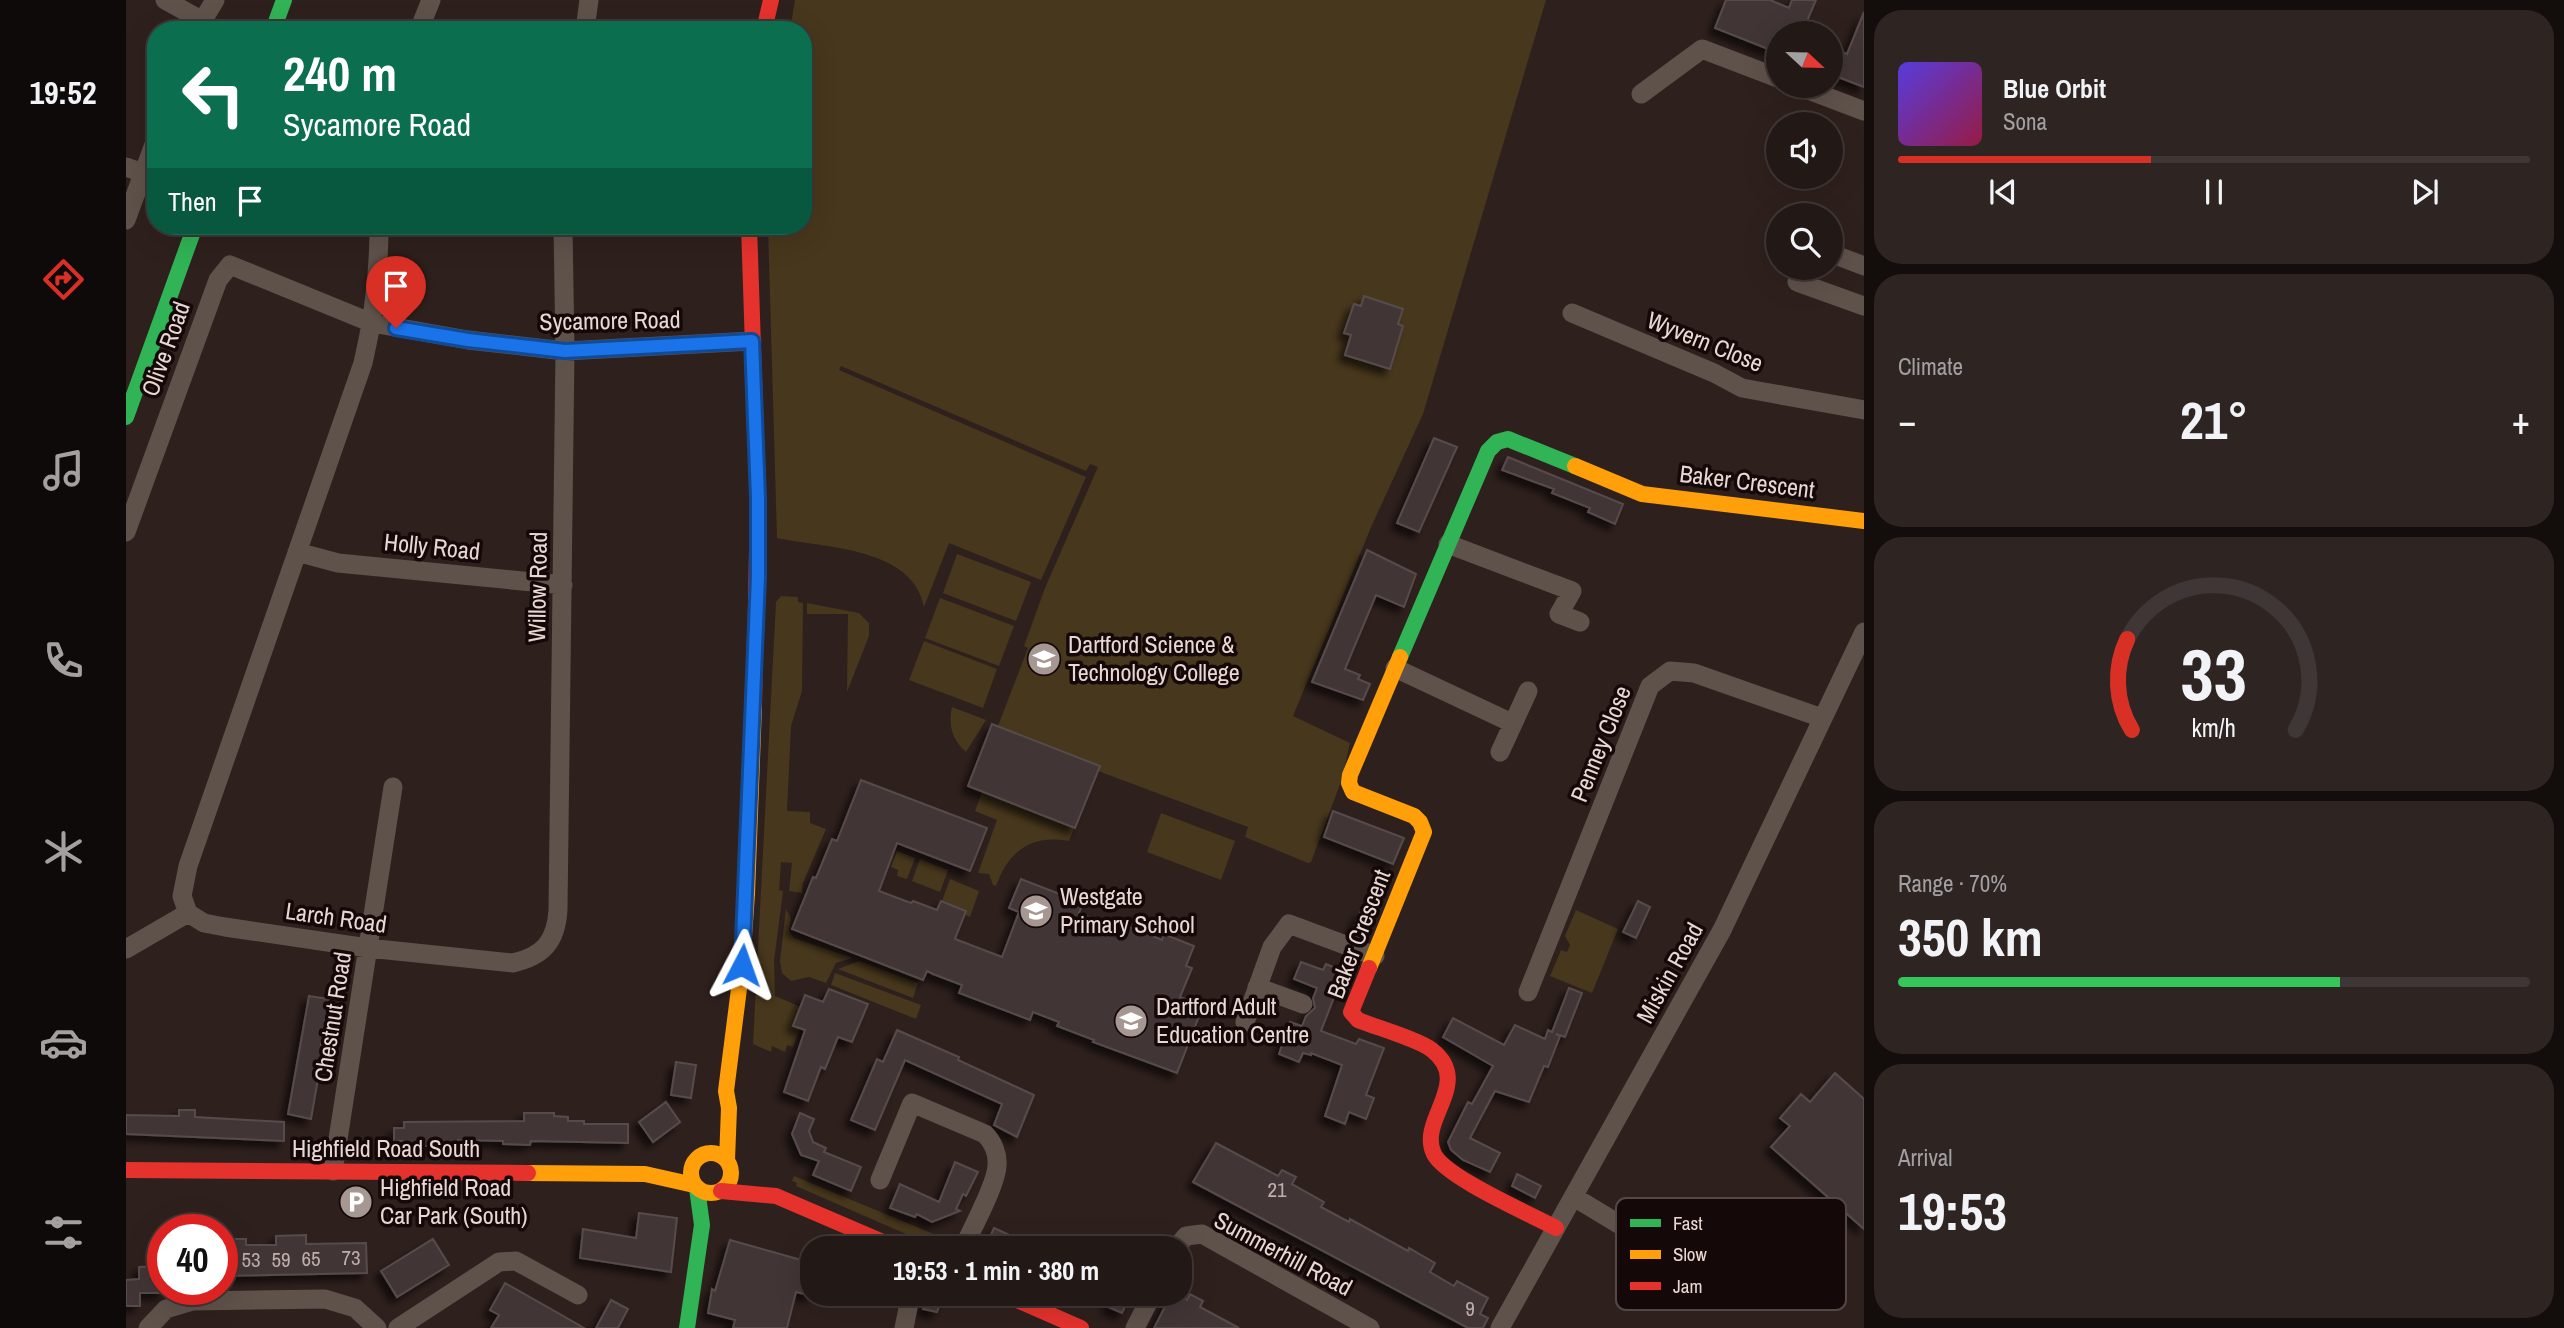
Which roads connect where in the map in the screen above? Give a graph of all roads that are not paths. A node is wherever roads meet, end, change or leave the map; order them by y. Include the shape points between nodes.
1 (165, 0) edge
2 (215, 0) edge
3 (284, 0) edge
4 (431, 0) edge
5 (589, 0) edge
6 (771, 0) edge
7 (194, 21) edge
8 (202, 21) edge
9 (276, 21) edge
10 (423, 21) edge
11 (586, 21) edge
12 (766, 21) edge
13 (1766, 73) edge
14 (1642, 93) dead end
15 (1830, 98) edge
16 (1864, 111) edge
17 (147, 152) edge
18 (134, 170) edge
19 (126, 220) edge
20 (192, 235) edge
21 (379, 235) edge
22 (563, 235) edge
23 (749, 235) edge
24 (1843, 258) edge
25 (230, 265) joint
26 (1864, 266) edge
27 (1797, 280) edge
28 (1862, 300) edge
29 (1572, 313) dead end
30 (372, 323) junction
31 (752, 341) junction
32 (565, 351) junction
33 (1864, 410) edge
34 (126, 418) edge
35 (1864, 521) edge
36 (126, 532) edge
37 (1448, 544) junction
38 (297, 552) junction
39 (563, 585) junction
40 (1580, 622) dead end
41 (1862, 642) edge
42 (1395, 668) junction
43 (1528, 691) dead end
44 (1822, 718) junction
45 (1512, 723) junction
46 (1500, 752) dead end
47 (393, 787) dead end
48 (188, 913) junction
49 (547, 946) joint
50 (368, 948) junction
51 (126, 950) edge
52 (1374, 956) junction
53 (1257, 987) junction
54 (1528, 992) dead end
55 (1303, 1004) dead end
56 (1245, 1022) dead end
57 (726, 1091) junction
58 (698, 1157) junction
59 (728, 1161) junction
60 (126, 1170) edge
61 (333, 1171) junction
62 (645, 1174) junction
63 (880, 1180) dead end
64 (696, 1186) junction
65 (720, 1191) junction
66 (776, 1196) junction
67 (1574, 1197) junction
68 (1616, 1222) edge
69 (702, 1225) junction
70 (1556, 1228) junction
71 (869, 1236) edge
72 (968, 1236) edge
73 (1186, 1236) edge
74 (578, 1295) dead end
75 (908, 1306) edge
76 (1031, 1306) edge
77 (1146, 1306) edge
78 (148, 1328) edge
79 (377, 1328) edge
80 (398, 1328) edge
81 (687, 1328) edge
82 (904, 1328) edge
83 (1081, 1328) edge
84 (1135, 1328) edge
85 (1370, 1328) edge
86 (1500, 1328) edge

1 - 7 street
2 - 8 street
3 - 9 street
4 - 10 street
5 - 11 street
6 - 12 street
13 - 14 street via 1702,49
15 - 16 street
17 - 18 street
18 - 19 street
20 - 34 street
21 - 30 street
22 - 32 street, Willow Road
23 - 31 street
24 - 26 street
25 - 30 street, Sycamore Road
25 - 36 street, Olive Road via 218,280
27 - 28 street
29 - 33 street, Wyvern Close via 1742,388
30 - 32 street, Sycamore Road
30 - 38 street via 363,363
31 - 32 street, Sycamore Road
31 - 57 street via 758,498 754,696 742,965
32 - 39 street, Willow Road
35 - 37 street, Baker Crescent via 1642,494 1508,439 1488,451
37 - 40 street via 1572,591 1559,614
37 - 42 street, Baker Crescent
38 - 39 street, Holly Road via 338,563
38 - 48 street via 188,866 182,896
39 - 49 street, Willow Road via 558,910 557,927
41 - 44 street, Miskin Road
42 - 45 street
42 - 52 street, Baker Crescent via 1349,783 1353,792 1414,816 1424,832
43 - 45 street
44 - 54 street, Penney Close via 1694,673 1670,671 1650,686
44 - 67 street, Miskin Road via 1722,930
45 - 46 street
47 - 50 street, Chestnut Road
48 - 50 street, Larch Road via 204,923
48 - 51 street
49 - 50 street, Larch Road via 532,958 513,963
50 - 61 street, Chestnut Road
52 - 53 street via 1290,924 1272,947
52 - 70 street, Baker Crescent via 1351,1012 1358,1020 1439,1055 1448,1085 1431,1134 1439,1162
53 - 55 street
53 - 56 street
57 - 58 street
57 - 59 street
58 - 59 street via 713,1152
58 - 62 street, Highfield Road South
58 - 64 street via 691,1171
59 - 65 street via 731,1175
59 - 66 street
60 - 61 street, Highfield Road South
61 - 62 street, Highfield Road South
62 - 64 street, Highfield Road South
63 - 72 street via 916,1094 985,1134 997,1157 996,1173
64 - 65 street via 707,1193
64 - 69 street
65 - 66 street
65 - 69 street
66 - 71 street
67 - 68 street
67 - 70 street, Miskin Road
69 - 81 street
70 - 86 street, Miskin Road
73 - 85 street, Summerhill Road via 1202,1234
74 - 80 street via 516,1261 499,1262
75 - 82 street
76 - 83 street
77 - 84 street
78 - 79 street via 166,1309 193,1301 325,1299 355,1308

